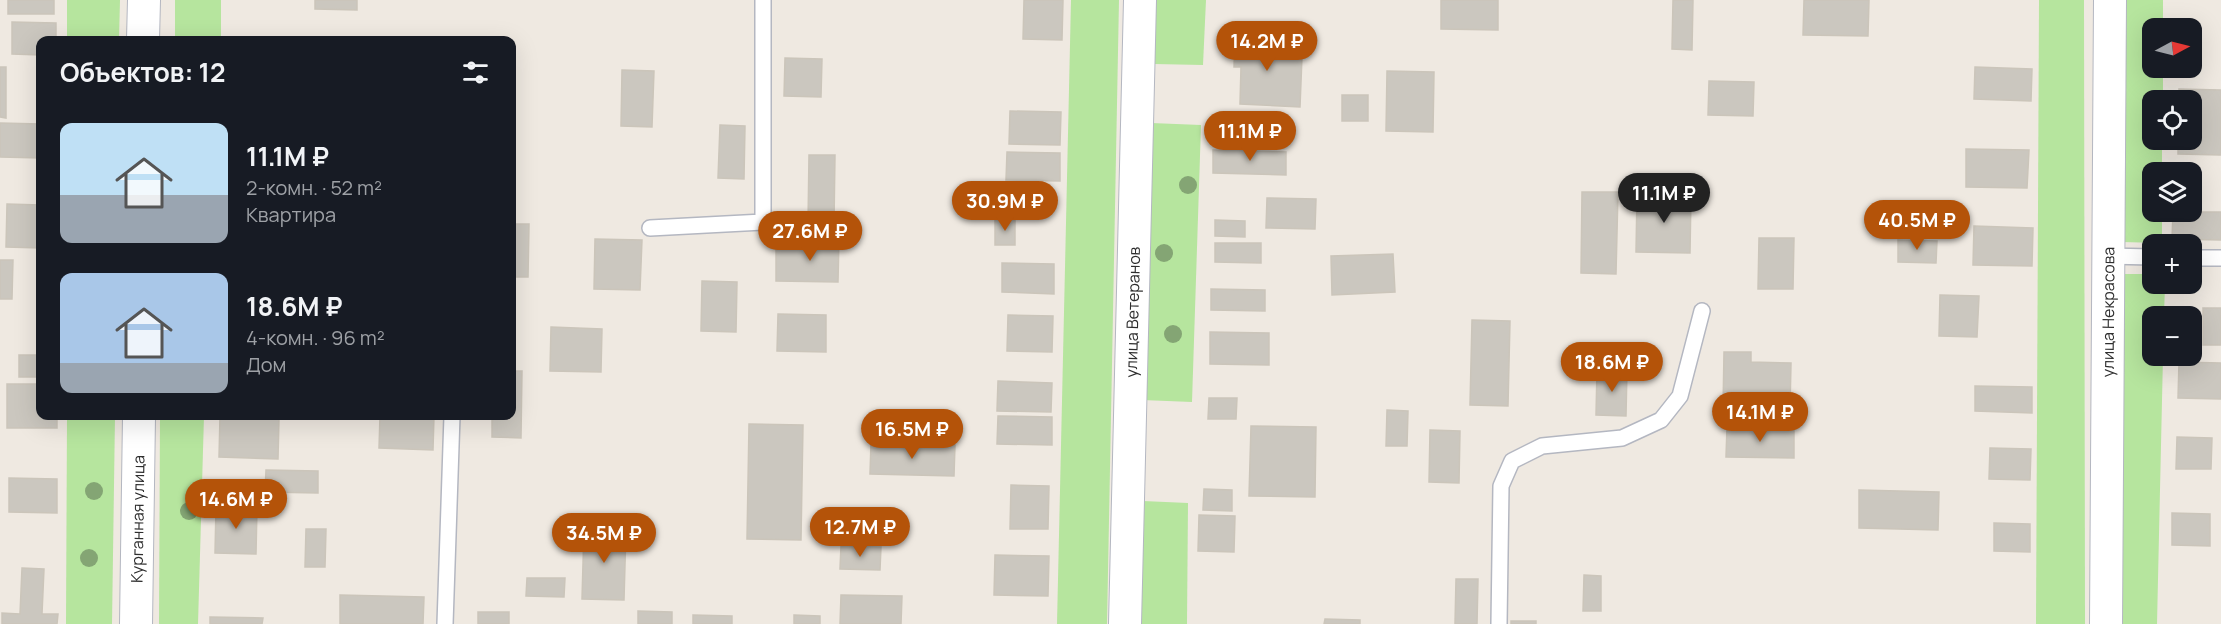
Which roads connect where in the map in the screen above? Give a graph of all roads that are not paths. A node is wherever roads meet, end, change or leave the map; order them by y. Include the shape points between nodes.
1 (144, 0) edge
2 (764, 0) edge
3 (1140, 0) edge
4 (2110, 0) edge
5 (143, 36) edge
6 (650, 228) dead end
7 (2107, 256) junction
8 (2142, 257) edge
9 (2202, 258) edge
10 (2221, 258) edge
11 (1702, 310) dead end
12 (139, 420) edge
13 (452, 420) edge
14 (136, 624) edge
15 (445, 624) edge
16 (1125, 624) edge
17 (1499, 624) edge
18 (2106, 624) edge

1 - 5 street
2 - 6 lane via 763,222
3 - 16 street, улица Ветеранов
4 - 7 street, улица Некрасова
7 - 8 lane
7 - 18 street, улица Некрасова
9 - 10 lane
11 - 17 lane via 1680,396 1661,420 1622,438 1542,446 1512,461 1501,486
12 - 14 street, Курганная улица
13 - 15 lane

